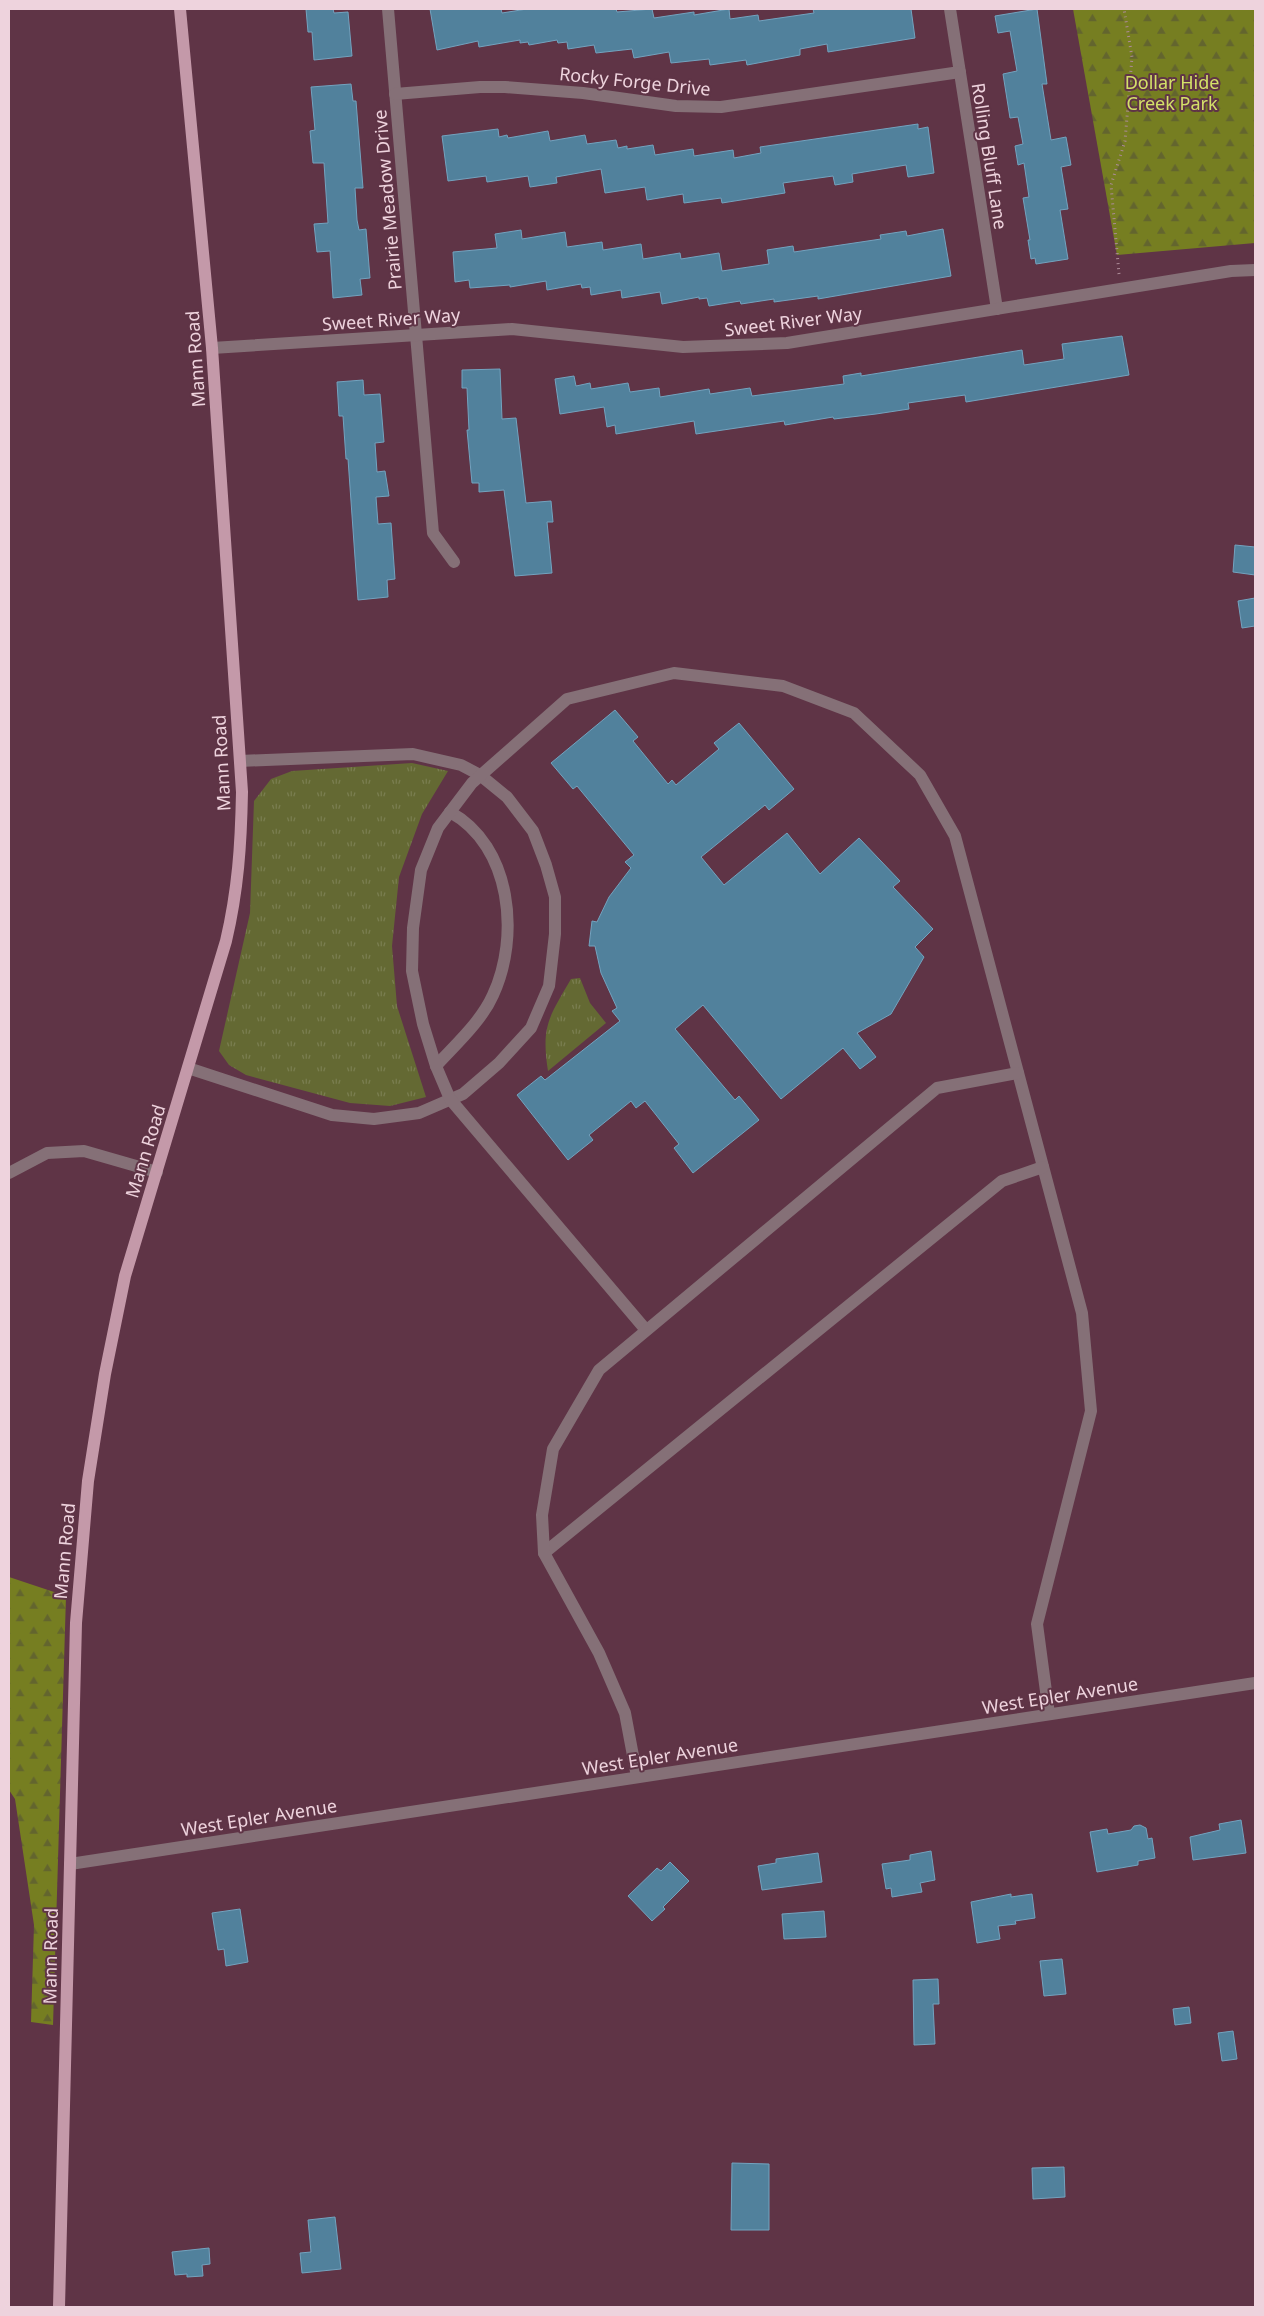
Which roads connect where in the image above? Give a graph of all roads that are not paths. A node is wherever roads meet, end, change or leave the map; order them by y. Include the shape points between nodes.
1 (180, 9) edge
2 (388, 9) edge
3 (950, 9) edge
4 (960, 72) junction
5 (395, 94) junction
6 (1255, 270) edge
7 (997, 310) junction
8 (417, 336) junction
9 (212, 348) junction
10 (454, 562) dead end
11 (240, 762) junction
12 (480, 775) junction
13 (450, 812) junction
14 (436, 1066) junction
15 (188, 1068) junction
16 (1018, 1073) junction
17 (450, 1099) junction
18 (1043, 1167) junction
19 (157, 1172) junction
20 (9, 1173) edge
21 (646, 1330) junction
22 (544, 1553) junction
23 (1255, 1683) edge
24 (1049, 1714) junction
25 (637, 1777) junction
26 (70, 1864) junction
27 (59, 2307) edge

1 - 9 main road, Mann Road
2 - 5 street, Prairie Meadow Drive
3 - 4 street, Rolling Bluff Lane
4 - 5 street, Rocky Forge Drive via 721,107 676,106 583,93 505,87
4 - 7 street, Rolling Bluff Lane
5 - 8 street, Prairie Meadow Drive
6 - 7 street, Sweet River Way via 1231,271
7 - 8 street, Sweet River Way via 787,343 728,347 683,347 512,329
8 - 9 street, Sweet River Way
8 - 10 street, Prairie Meadow Drive via 433,533
9 - 11 main road, Mann Road
11 - 12 street via 413,754 461,765
11 - 15 main road, Mann Road via 241,854 232,914
12 - 13 street
12 - 16 street via 567,699 674,673 783,686 854,713 920,775 955,836
12 - 17 street via 507,797 533,831 555,897 555,934 549,986 531,1028 499,1063 463,1094
13 - 14 street via 438,828 420,870 414,928 412,971
13 - 14 street via 480,837 497,862 506,901 507,939 505,965 492,997 474,1024
14 - 17 street
15 - 17 street via 332,1115 374,1119 419,1113
15 - 19 main road, Mann Road
16 - 18 street
16 - 21 street via 937,1088
17 - 21 street
18 - 22 street via 1002,1181
18 - 24 street via 1082,1313 1091,1411 1037,1624
19 - 20 street via 84,1151 47,1153
19 - 26 main road, Mann Road via 120,1301 88,1481 76,1623
21 - 22 street via 599,1370 553,1449 542,1515
22 - 25 street via 598,1653 625,1713
23 - 24 street, West Epler Avenue
24 - 25 street, West Epler Avenue
25 - 26 street, West Epler Avenue
26 - 27 main road, Mann Road

